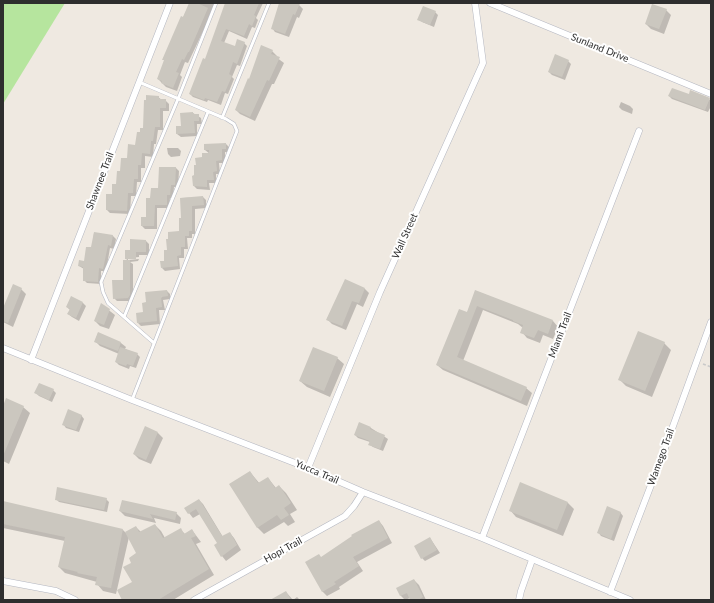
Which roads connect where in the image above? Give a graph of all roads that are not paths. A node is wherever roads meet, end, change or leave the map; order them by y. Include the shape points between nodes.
1 (170, 3) edge
2 (216, 3) edge
3 (270, 3) edge
4 (474, 3) edge
5 (490, 3) edge
6 (138, 82) junction
7 (711, 94) edge
8 (178, 99) junction
9 (208, 112) junction
10 (222, 118) junction
11 (639, 131) dead end
12 (124, 317) junction
13 (711, 322) edge
14 (154, 343) junction
15 (3, 348) edge
16 (31, 360) junction
17 (132, 400) junction
18 (308, 468) junction
19 (363, 492) junction
20 (482, 538) junction
21 (532, 560) junction
22 (3, 581) edge
23 (610, 592) junction
24 (75, 600) edge
25 (194, 600) edge
26 (519, 600) edge
27 (630, 600) edge

1 - 6 street, Shawnee Trail
2 - 8 lane
3 - 10 lane
4 - 18 street, Wall Street via 483,63 380,292
5 - 7 street, Sunland Drive
6 - 8 lane
6 - 16 street, Shawnee Trail
8 - 9 lane
8 - 12 lane via 101,282 108,303
9 - 10 lane
9 - 12 lane
10 - 14 lane via 234,124 237,131
11 - 20 street, Miami Trail
12 - 14 lane
13 - 23 street, Wamego Trail
14 - 17 lane
15 - 16 street, Yucca Trail
16 - 17 street, Yucca Trail
17 - 18 street, Yucca Trail
18 - 19 street, Yucca Trail
19 - 20 street, Yucca Trail
19 - 25 street, Hopi Trail via 345,516
20 - 21 street, Yucca Trail
21 - 23 street, Yucca Trail
21 - 26 street
22 - 24 street via 56,591
23 - 27 street, Yucca Trail

